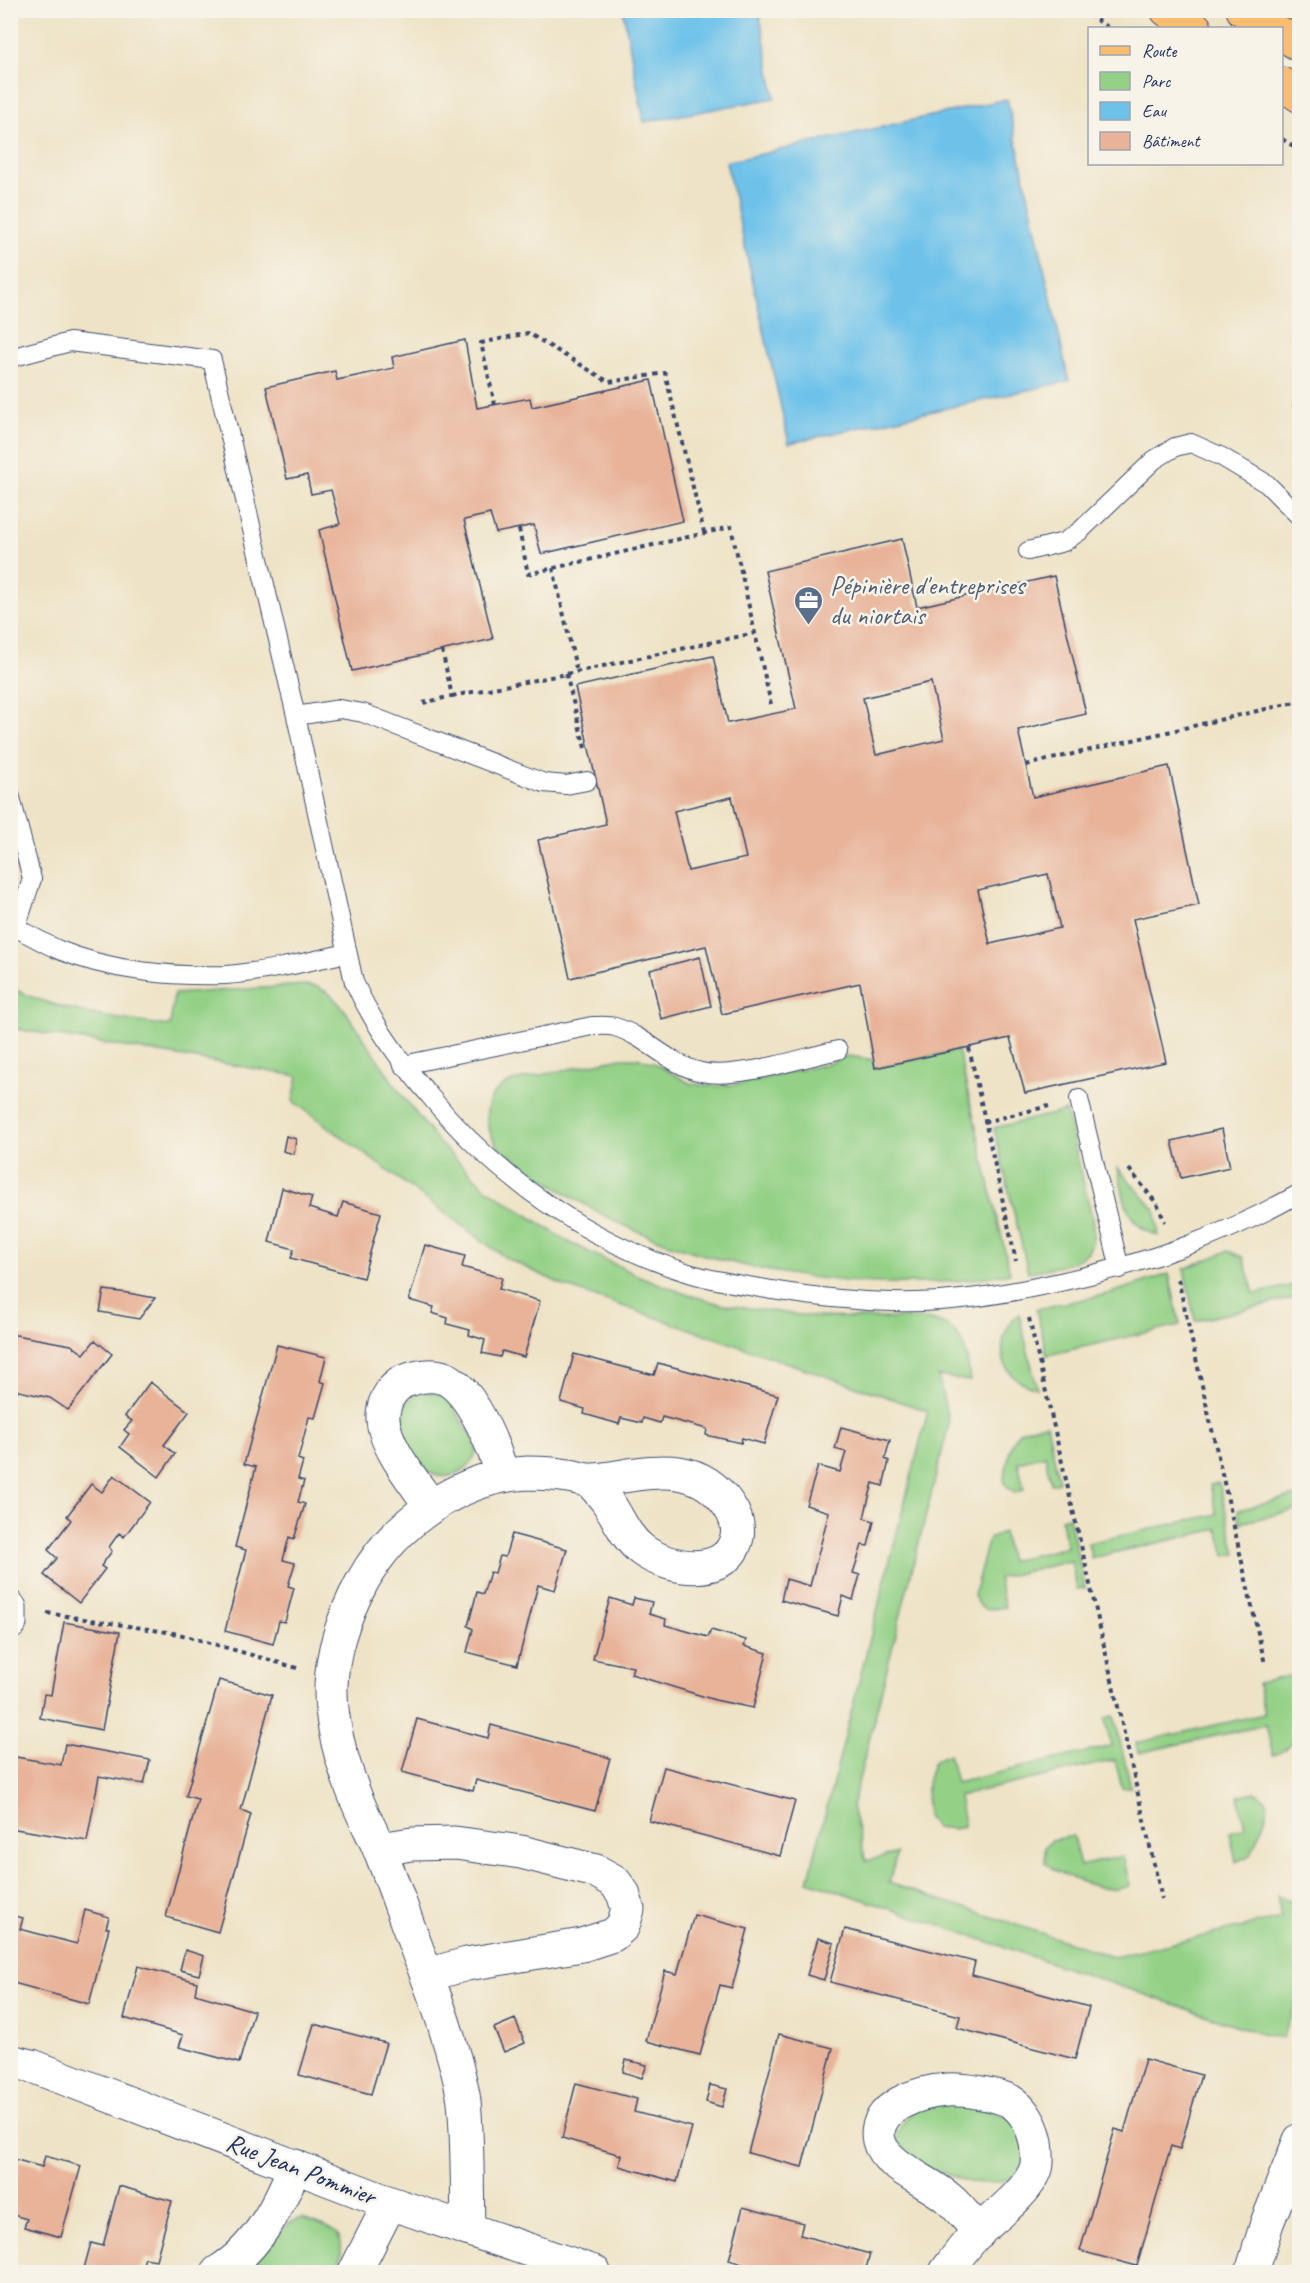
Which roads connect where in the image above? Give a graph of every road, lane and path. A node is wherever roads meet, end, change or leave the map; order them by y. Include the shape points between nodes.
1 (1081, 10) edge
2 (1167, 10) edge
3 (1243, 10) edge
4 (1107, 27) edge
5 (1193, 27) edge
6 (1270, 27) edge
7 (1283, 35) edge
8 (1299, 45) edge
9 (1283, 85) edge
10 (1299, 96) edge
11 (1283, 140) edge
12 (1299, 150) edge
13 (10, 358) edge
14 (495, 405) dead end
15 (1299, 518) edge
16 (519, 529) dead end
17 (704, 532) junction
18 (1028, 551) dead end
19 (553, 568) junction
20 (755, 633) junction
21 (442, 650) dead end
22 (577, 672) junction
23 (566, 674) junction
24 (452, 696) junction
25 (1299, 701) edge
26 (771, 704) dead end
27 (296, 716) junction
28 (389, 722) junction
29 (1026, 765) dead end
30 (588, 781) joint
31 (10, 794) edge
32 (13, 926) edge
33 (347, 953) junction
34 (969, 1048) dead end
35 (838, 1050) dead end
36 (403, 1065) junction
37 (1079, 1099) joint
38 (984, 1122) junction
39 (1092, 1149) junction
40 (1299, 1193) edge
41 (1172, 1252) junction
42 (1120, 1269) junction
43 (1023, 1290) junction
44 (503, 1476) junction
45 (590, 1481) dead end
46 (431, 1506) junction
47 (20, 1614) edge
48 (1265, 1664) dead end
49 (330, 1677) junction
50 (379, 1849) junction
51 (1162, 1899) dead end
52 (426, 1975) junction
53 (10, 2061) edge
54 (1299, 2140) edge
55 (295, 2166) junction
56 (390, 2203) junction
57 (468, 2228) junction
58 (979, 2232) junction
59 (218, 2272) edge
60 (355, 2272) edge
61 (594, 2272) edge
62 (946, 2272) edge
63 (1252, 2272) edge

1 - 4 path
2 - 5 main road
3 - 6 main road
7 - 8 main road
9 - 10 main road
11 - 12 path
13 - 27 lane via 70,342 212,360
14 - 17 path via 481,343 528,333 609,382 665,373
15 - 18 lane via 1267,484 1191,443 1175,447 1154,460 1064,542
16 - 19 path via 528,574
17 - 19 path
17 - 20 path via 732,526
19 - 22 path
20 - 22 path
20 - 26 path
21 - 24 path
22 - 23 path
23 - 24 path
23 - 30 path via 589,765
24 - 28 path via 411,706
25 - 29 path
27 - 28 lane via 340,709
27 - 33 lane
28 - 30 lane via 544,783
31 - 32 lane via 32,879
32 - 33 lane via 60,951 139,971 226,975
33 - 36 lane via 367,1010
34 - 38 path
35 - 36 lane via 736,1074 718,1074 682,1064 634,1034 613,1026 592,1026
36 - 43 lane via 448,1119 495,1165 548,1205 659,1262 734,1284 816,1297 894,1302 970,1298
37 - 38 path
37 - 39 lane
38 - 43 path
39 - 41 path via 1126,1166 1157,1204 1163,1213
39 - 42 lane
40 - 41 lane via 1252,1219
41 - 42 lane
41 - 48 path
42 - 43 lane
43 - 51 path
44 - 45 street via 566,1475
44 - 46 street
44 - 46 street via 492,1442 466,1398 449,1381 433,1376 402,1383 388,1396 383,1414 387,1434 394,1452
46 - 49 street via 398,1532 370,1567 349,1607
47 - 49 path via 179,1634
49 - 50 street via 338,1746
50 - 52 street
50 - 52 street via 455,1843 521,1852 596,1870 614,1881 623,1893 628,1909 623,1926 614,1935 582,1945 507,1956
52 - 57 street via 448,2037 464,2100
53 - 55 street, Rue Jean Pommier
54 - 63 street
55 - 56 street, Rue Jean Pommier
55 - 59 street via 280,2203 262,2229 243,2253
56 - 57 street, Rue Jean Pommier
56 - 60 street
57 - 61 street, Rue Jean Pommier
58 - 58 street via 1023,2189 1036,2170 1034,2133 1025,2114 1011,2102 992,2095 950,2090 928,2093 895,2106 883,2117 878,2130 880,2144 890,2159 949,2198
58 - 62 street

